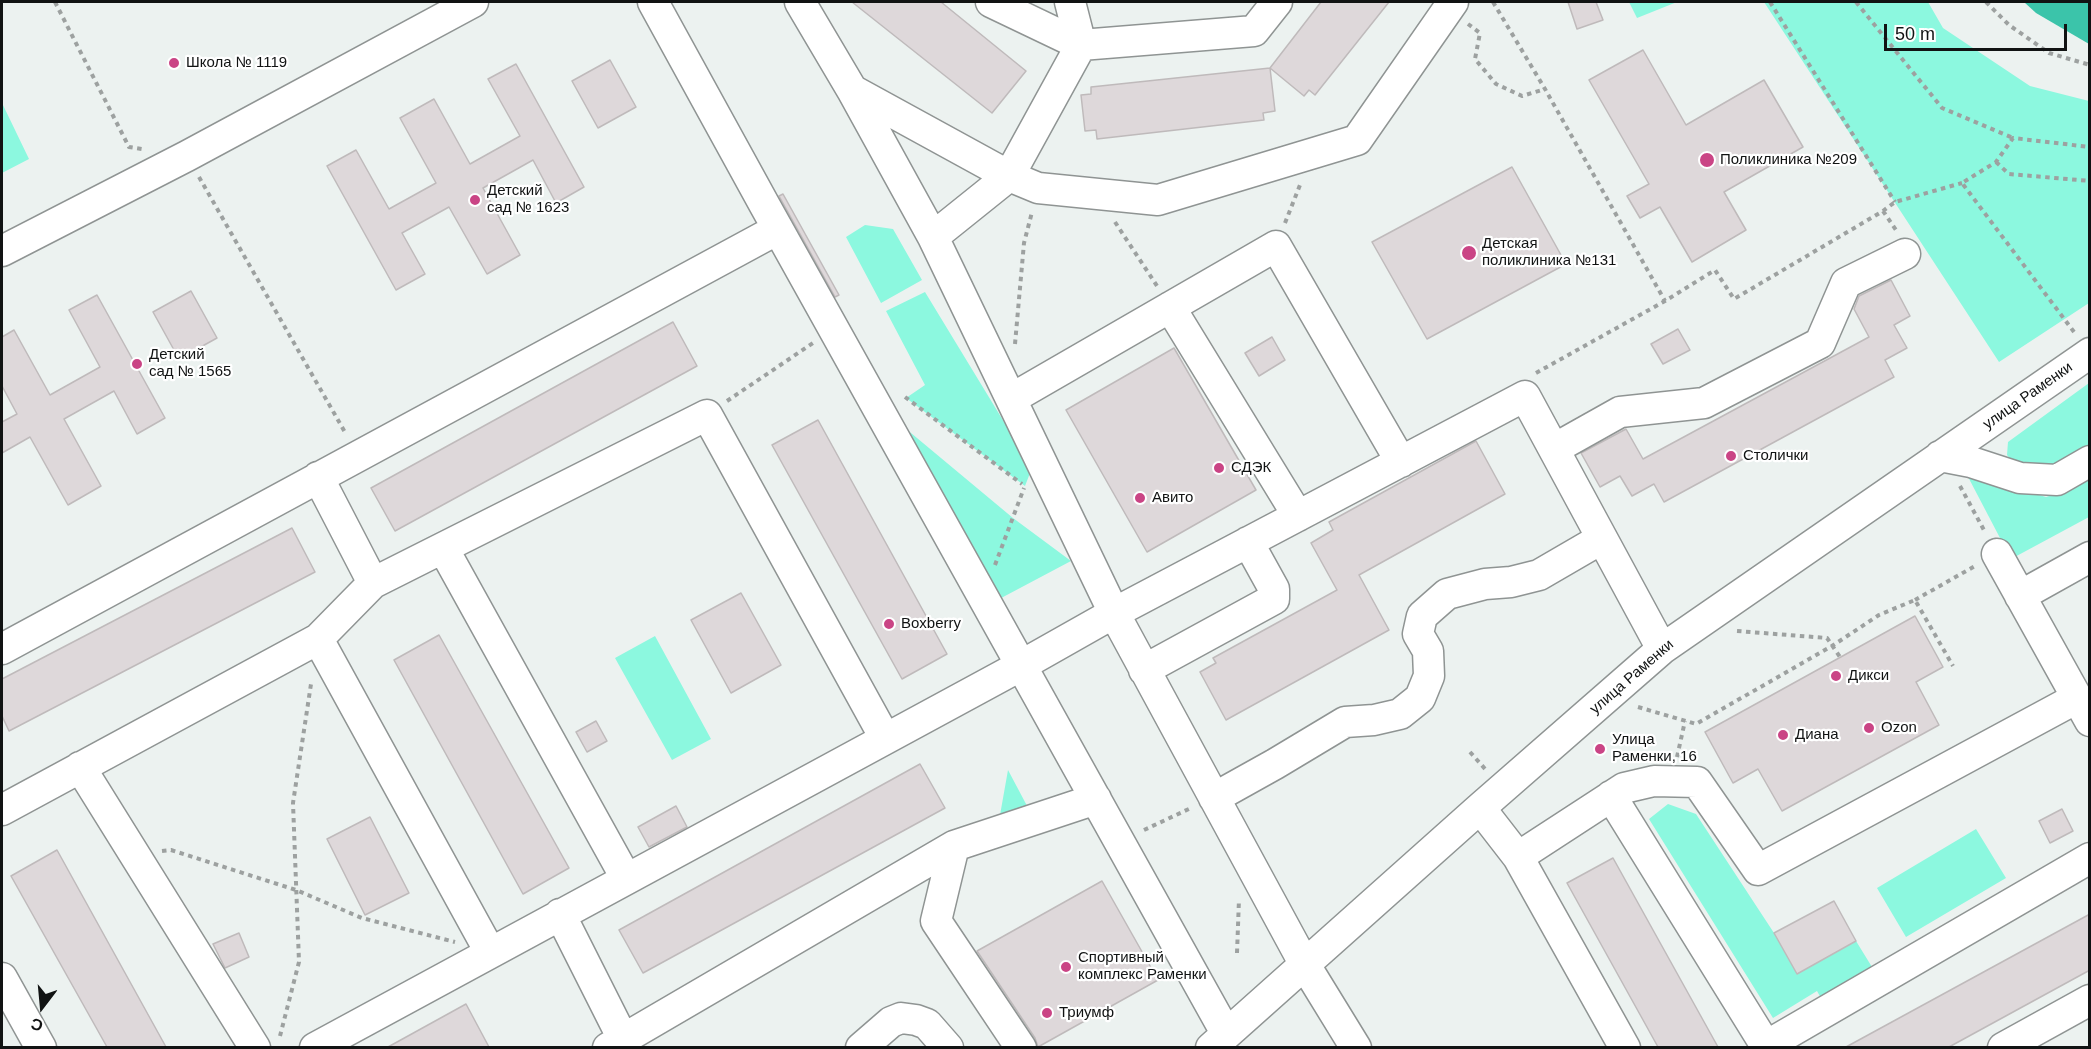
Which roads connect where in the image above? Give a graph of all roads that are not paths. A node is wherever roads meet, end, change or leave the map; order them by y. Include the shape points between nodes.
1 (473, 2) edge
2 (653, 2) edge
3 (800, 2) edge
4 (991, 2) edge
5 (1070, 2) edge
6 (1276, 2) edge
7 (1451, 6) edge
8 (1082, 45) junction
9 (852, 90) junction
10 (1009, 176) junction
11 (778, 229) junction
12 (933, 237) junction
13 (2, 251) edge
14 (1905, 254) dead end
15 (1170, 307) junction
16 (2089, 353) edge
17 (1011, 399) junction
18 (1554, 448) junction
19 (1940, 456) junction
20 (2090, 461) edge
21 (1401, 462) junction
22 (318, 477) junction
23 (1298, 516) junction
24 (1601, 538) junction
25 (1248, 542) junction
26 (443, 548) junction
27 (1997, 554) road end
28 (2090, 557) edge
29 (374, 583) junction
30 (2020, 596) junction
31 (1114, 613) junction
32 (318, 639) junction
33 (2, 649) edge
34 (1662, 650) junction
35 (1022, 666) junction
36 (1144, 670) junction
37 (2083, 710) edge
38 (885, 738) junction
39 (80, 768) junction
40 (1611, 796) junction
41 (1214, 798) junction
42 (1096, 799) junction
43 (1479, 808) junction
44 (2, 810) edge
45 (954, 846) junction
46 (1518, 857) junction
47 (2090, 858) edge
48 (626, 878) junction
49 (560, 914) junction
50 (490, 952) junction
51 (1305, 965) junction
52 (2, 978) edge
53 (2090, 1000) edge
54 (1218, 1040) edge
55 (267, 1042) edge
56 (616, 1043) edge
57 (41, 1047) edge
58 (315, 1047) edge
59 (861, 1047) edge
60 (948, 1047) edge
61 (1022, 1047) edge
62 (1356, 1047) edge
63 (1625, 1047) edge
64 (1766, 1047) edge
65 (2003, 1047) edge

1 - 13 street
2 - 11 street
3 - 9 street
4 - 8 street
5 - 8 street
6 - 8 street via 1254,31
7 - 10 street via 1357,140 1158,200 1038,188
8 - 10 street
9 - 10 street
9 - 12 street
10 - 12 street
11 - 22 street
11 - 35 street
12 - 17 street
14 - 18 street via 1846,283 1820,342 1704,403 1620,412
15 - 17 street
15 - 21 street via 1276,246
15 - 23 street
16 - 19 street, улица Раменки
17 - 31 street
18 - 21 street via 1525,396
18 - 24 street
19 - 20 street via 2020,478 2057,480
19 - 34 street, улица Раменки
21 - 23 street
22 - 29 street
22 - 33 street
23 - 25 street
24 - 34 street
24 - 41 street via 1539,575 1447,594 1422,616 1418,634 1428,651 1429,676 1420,698 1400,714 1345,722
25 - 31 street
25 - 36 street via 1274,589 1274,599
26 - 29 street
26 - 38 street via 706,415
26 - 48 street
27 - 30 street
28 - 30 street
29 - 32 street
30 - 37 street
31 - 35 street
31 - 36 street
32 - 39 street
32 - 50 street
34 - 43 street, улица Раменки
35 - 38 street
35 - 42 street
36 - 41 street
37 - 40 street via 1758,870 1697,782 1654,781 1624,788
38 - 48 street
39 - 44 street
39 - 55 street via 135,855
40 - 46 street
40 - 64 street
41 - 51 street
42 - 45 street
42 - 54 street
43 - 46 street
43 - 51 street, улица Раменки
45 - 56 street
45 - 61 street via 936,921
46 - 63 street
47 - 64 street
48 - 49 street
49 - 50 street
49 - 56 street
50 - 58 street
51 - 54 street, улица Раменки
51 - 62 street
52 - 57 street
53 - 65 street
59 - 60 street via 901,1018 927,1024

